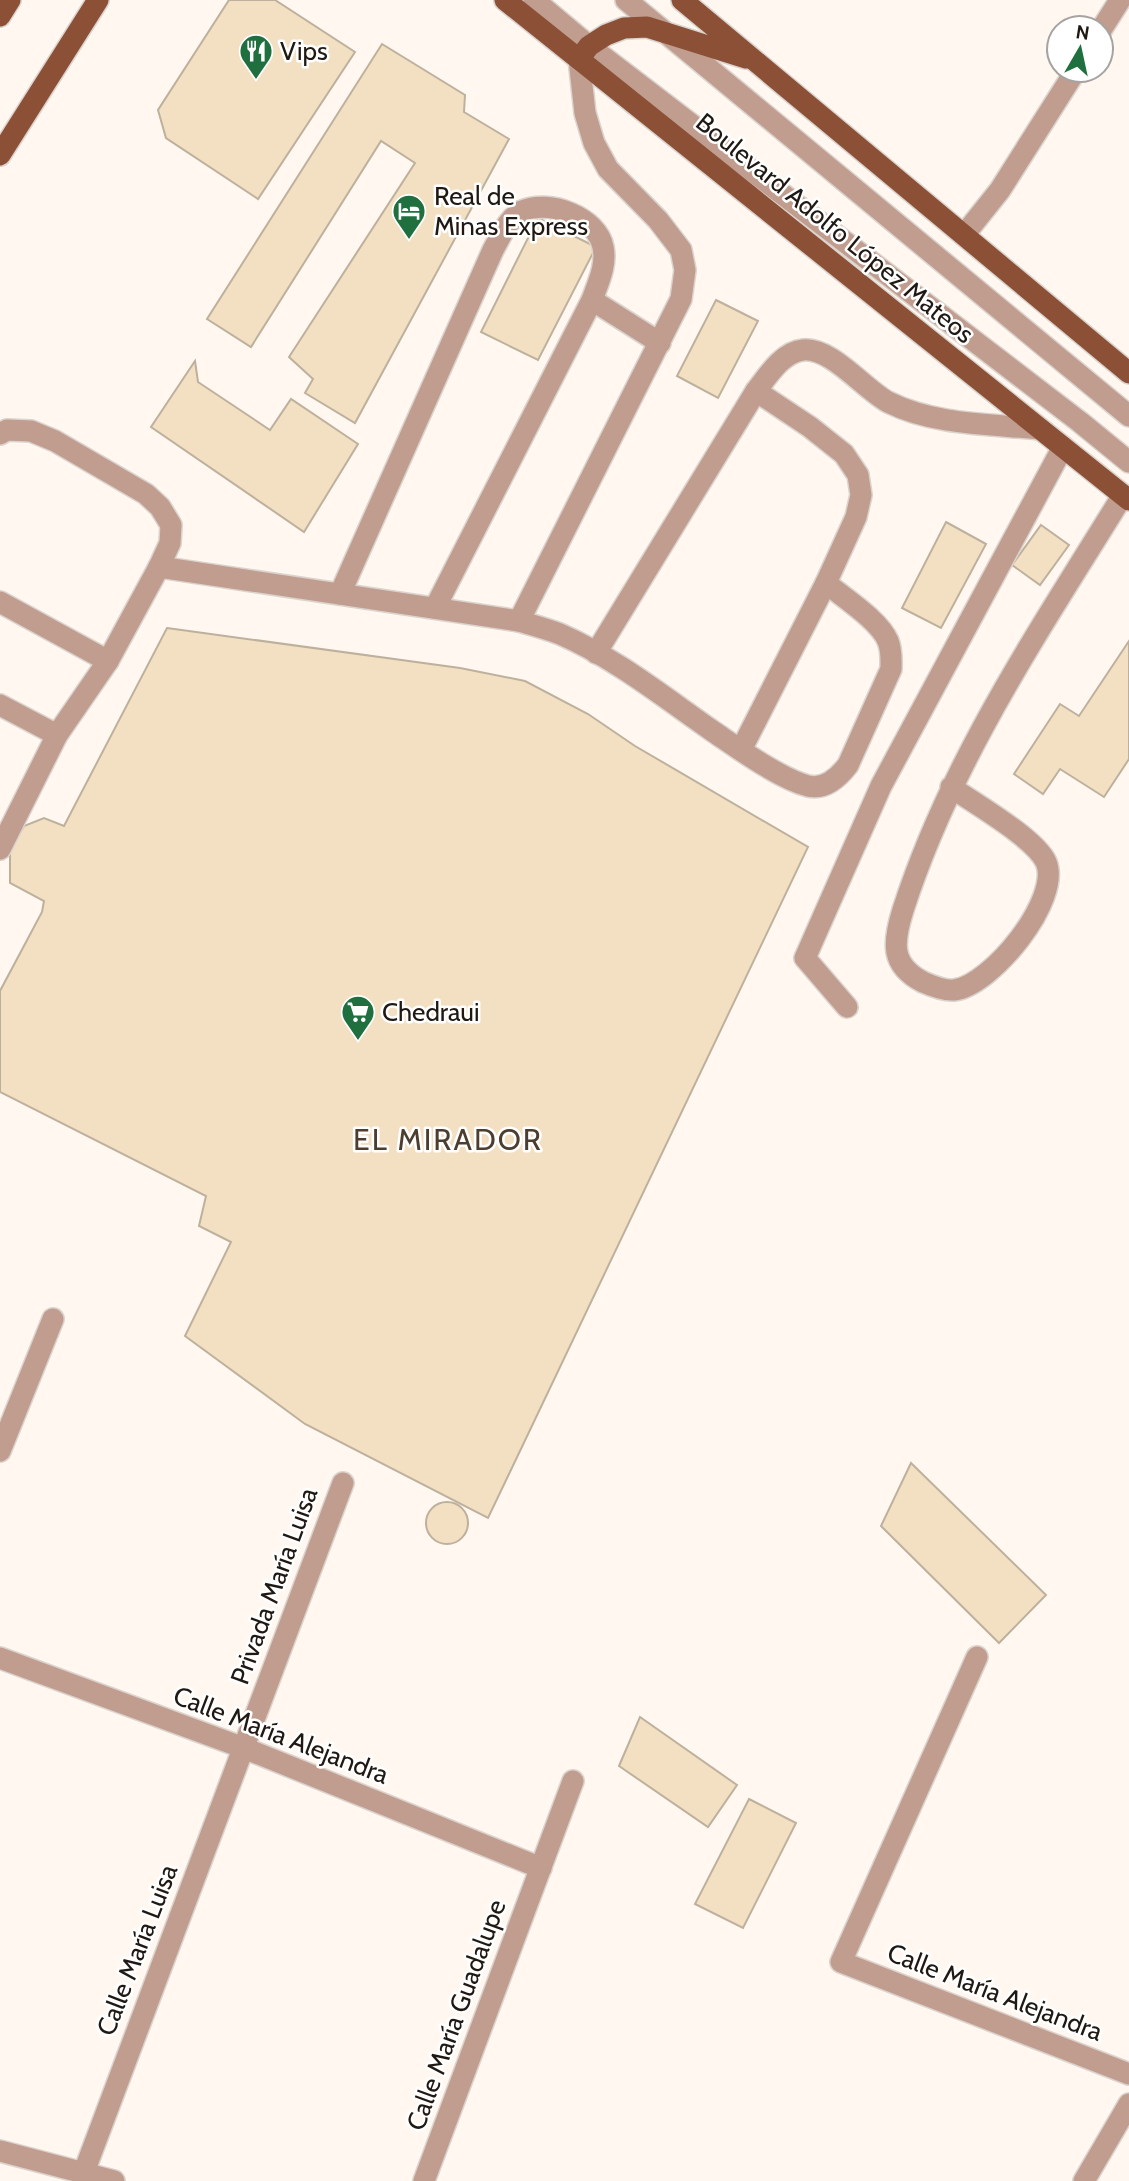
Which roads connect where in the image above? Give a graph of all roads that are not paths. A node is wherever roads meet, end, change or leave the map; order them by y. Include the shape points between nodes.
1 (10, 0) edge
2 (98, 0) edge
3 (505, 0) edge
4 (534, 0) edge
5 (626, 0) edge
6 (682, 0) edge
7 (0, 16) edge
8 (672, 36) junction
9 (584, 52) junction
10 (755, 60) junction
11 (1067, 84) edge
12 (0, 156) edge
13 (964, 235) junction
14 (592, 300) junction
15 (660, 343) junction
16 (1129, 373) edge
17 (756, 391) junction
18 (1129, 416) edge
19 (1040, 429) junction
20 (0, 434) edge
21 (1063, 447) junction
22 (1129, 462) edge
23 (1126, 498) edge
24 (159, 568) junction
25 (826, 583) junction
26 (340, 594) junction
27 (0, 602) edge
28 (435, 608) junction
29 (519, 621) junction
30 (596, 653) junction
31 (108, 661) junction
32 (0, 705) edge
33 (57, 735) junction
34 (741, 750) junction
35 (951, 787) junction
36 (0, 849) edge
37 (847, 1007) dead end
38 (53, 1319) dead end
39 (0, 1451) edge
40 (343, 1483) dead end
41 (977, 1657) dead end
42 (0, 1658) edge
43 (244, 1748) junction
44 (573, 1781) dead end
45 (541, 1868) junction
46 (1129, 2074) edge
47 (1129, 2104) edge
48 (0, 2151) edge
49 (83, 2172) junction
50 (114, 2181) edge
51 (424, 2181) edge
52 (1084, 2181) edge

1 - 7 main road
2 - 12 main road
3 - 9 main road, Boulevard Adolfo López Mateos
4 - 9 street
5 - 8 street
6 - 10 main road
8 - 9 main road via 647,27 624,28
8 - 10 main road
8 - 18 street
9 - 15 street via 585,113 594,142 608,169 681,250 685,270 681,299
9 - 19 main road, Boulevard Adolfo López Mateos
9 - 22 street
10 - 13 main road
11 - 13 street via 1000,190
13 - 16 main road
14 - 15 street
14 - 26 street via 604,265 599,234 583,220 556,208 537,206 520,212 493,250
14 - 28 street
15 - 29 street
17 - 19 street via 785,357 802,350 819,353 908,411 939,419
17 - 25 street via 844,454 858,475 861,495 856,517
17 - 30 street
19 - 21 main road, Boulevard Adolfo López Mateos
20 - 24 street via 31,431 146,494 171,525 170,543
21 - 23 main road, Boulevard Adolfo López Mateos
21 - 37 street via 881,786 805,958
23 - 35 street via 992,708
24 - 26 street
24 - 31 street
25 - 34 street
25 - 34 street via 878,626 892,653 891,669 848,765 824,786 810,786
26 - 28 street
27 - 31 street
28 - 29 street
29 - 30 street
30 - 34 street
31 - 33 street
32 - 33 street
33 - 36 street
35 - 35 street via 909,891 897,929 896,953 908,974 954,990 978,980 1002,960 1038,911 1049,885 1047,864 1037,848
38 - 39 street
40 - 43 street, Privada María Luisa
41 - 46 street, Calle María Alejandra via 841,1962
42 - 43 street, Calle María Alejandra
43 - 45 street, Calle María Alejandra
43 - 49 street, Calle María Luisa
44 - 45 street, Calle María Guadalupe
45 - 51 street, Calle María Guadalupe
47 - 52 street
48 - 49 street
49 - 50 street

